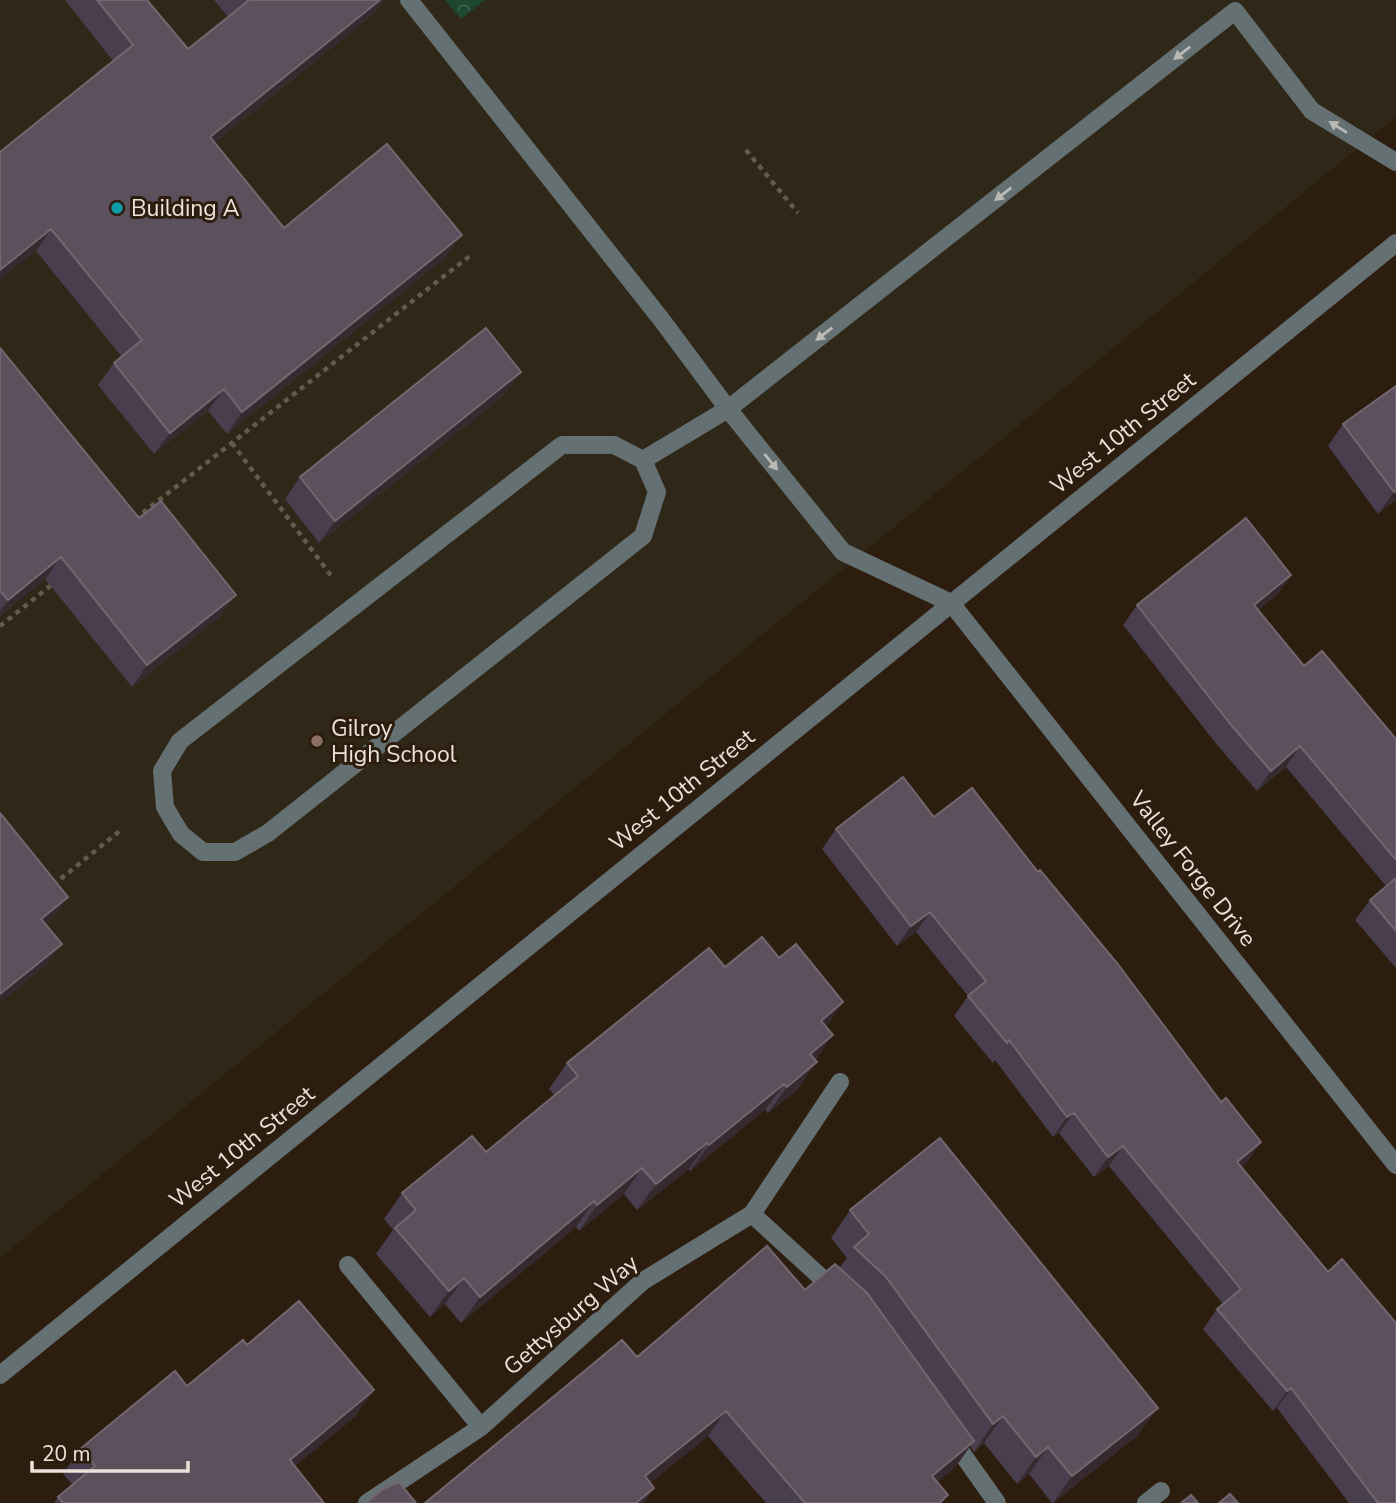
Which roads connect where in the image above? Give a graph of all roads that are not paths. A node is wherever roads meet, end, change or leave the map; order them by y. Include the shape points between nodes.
1 (409, 0) edge
2 (1396, 162) edge
3 (1396, 243) edge
4 (728, 409) junction
5 (643, 460) junction
6 (951, 603) junction
7 (840, 1082) dead end
8 (1396, 1165) edge
9 (752, 1214) junction
10 (348, 1265) dead end
11 (849, 1302) edge
12 (0, 1375) edge
13 (481, 1427) junction
14 (942, 1427) edge
15 (1161, 1491) dead end
16 (367, 1503) edge
17 (997, 1503) edge
18 (1146, 1503) edge

1 - 4 street
2 -> 4 street via 1312,111 1235,11
3 - 6 street, West 10th Street
4 - 5 street
4 -> 6 street via 843,552
5 - 5 street via 614,445 562,445 180,741 162,771 165,807 181,834 203,852 235,852 268,833 643,536 657,492
6 - 8 street, Valley Forge Drive
6 - 12 street, West 10th Street
7 - 9 street, Gettysburg Way
9 - 11 street
9 - 13 street, Gettysburg Way via 643,1281
10 - 13 street
13 - 16 street, Gettysburg Way
14 - 17 street
15 - 18 street

